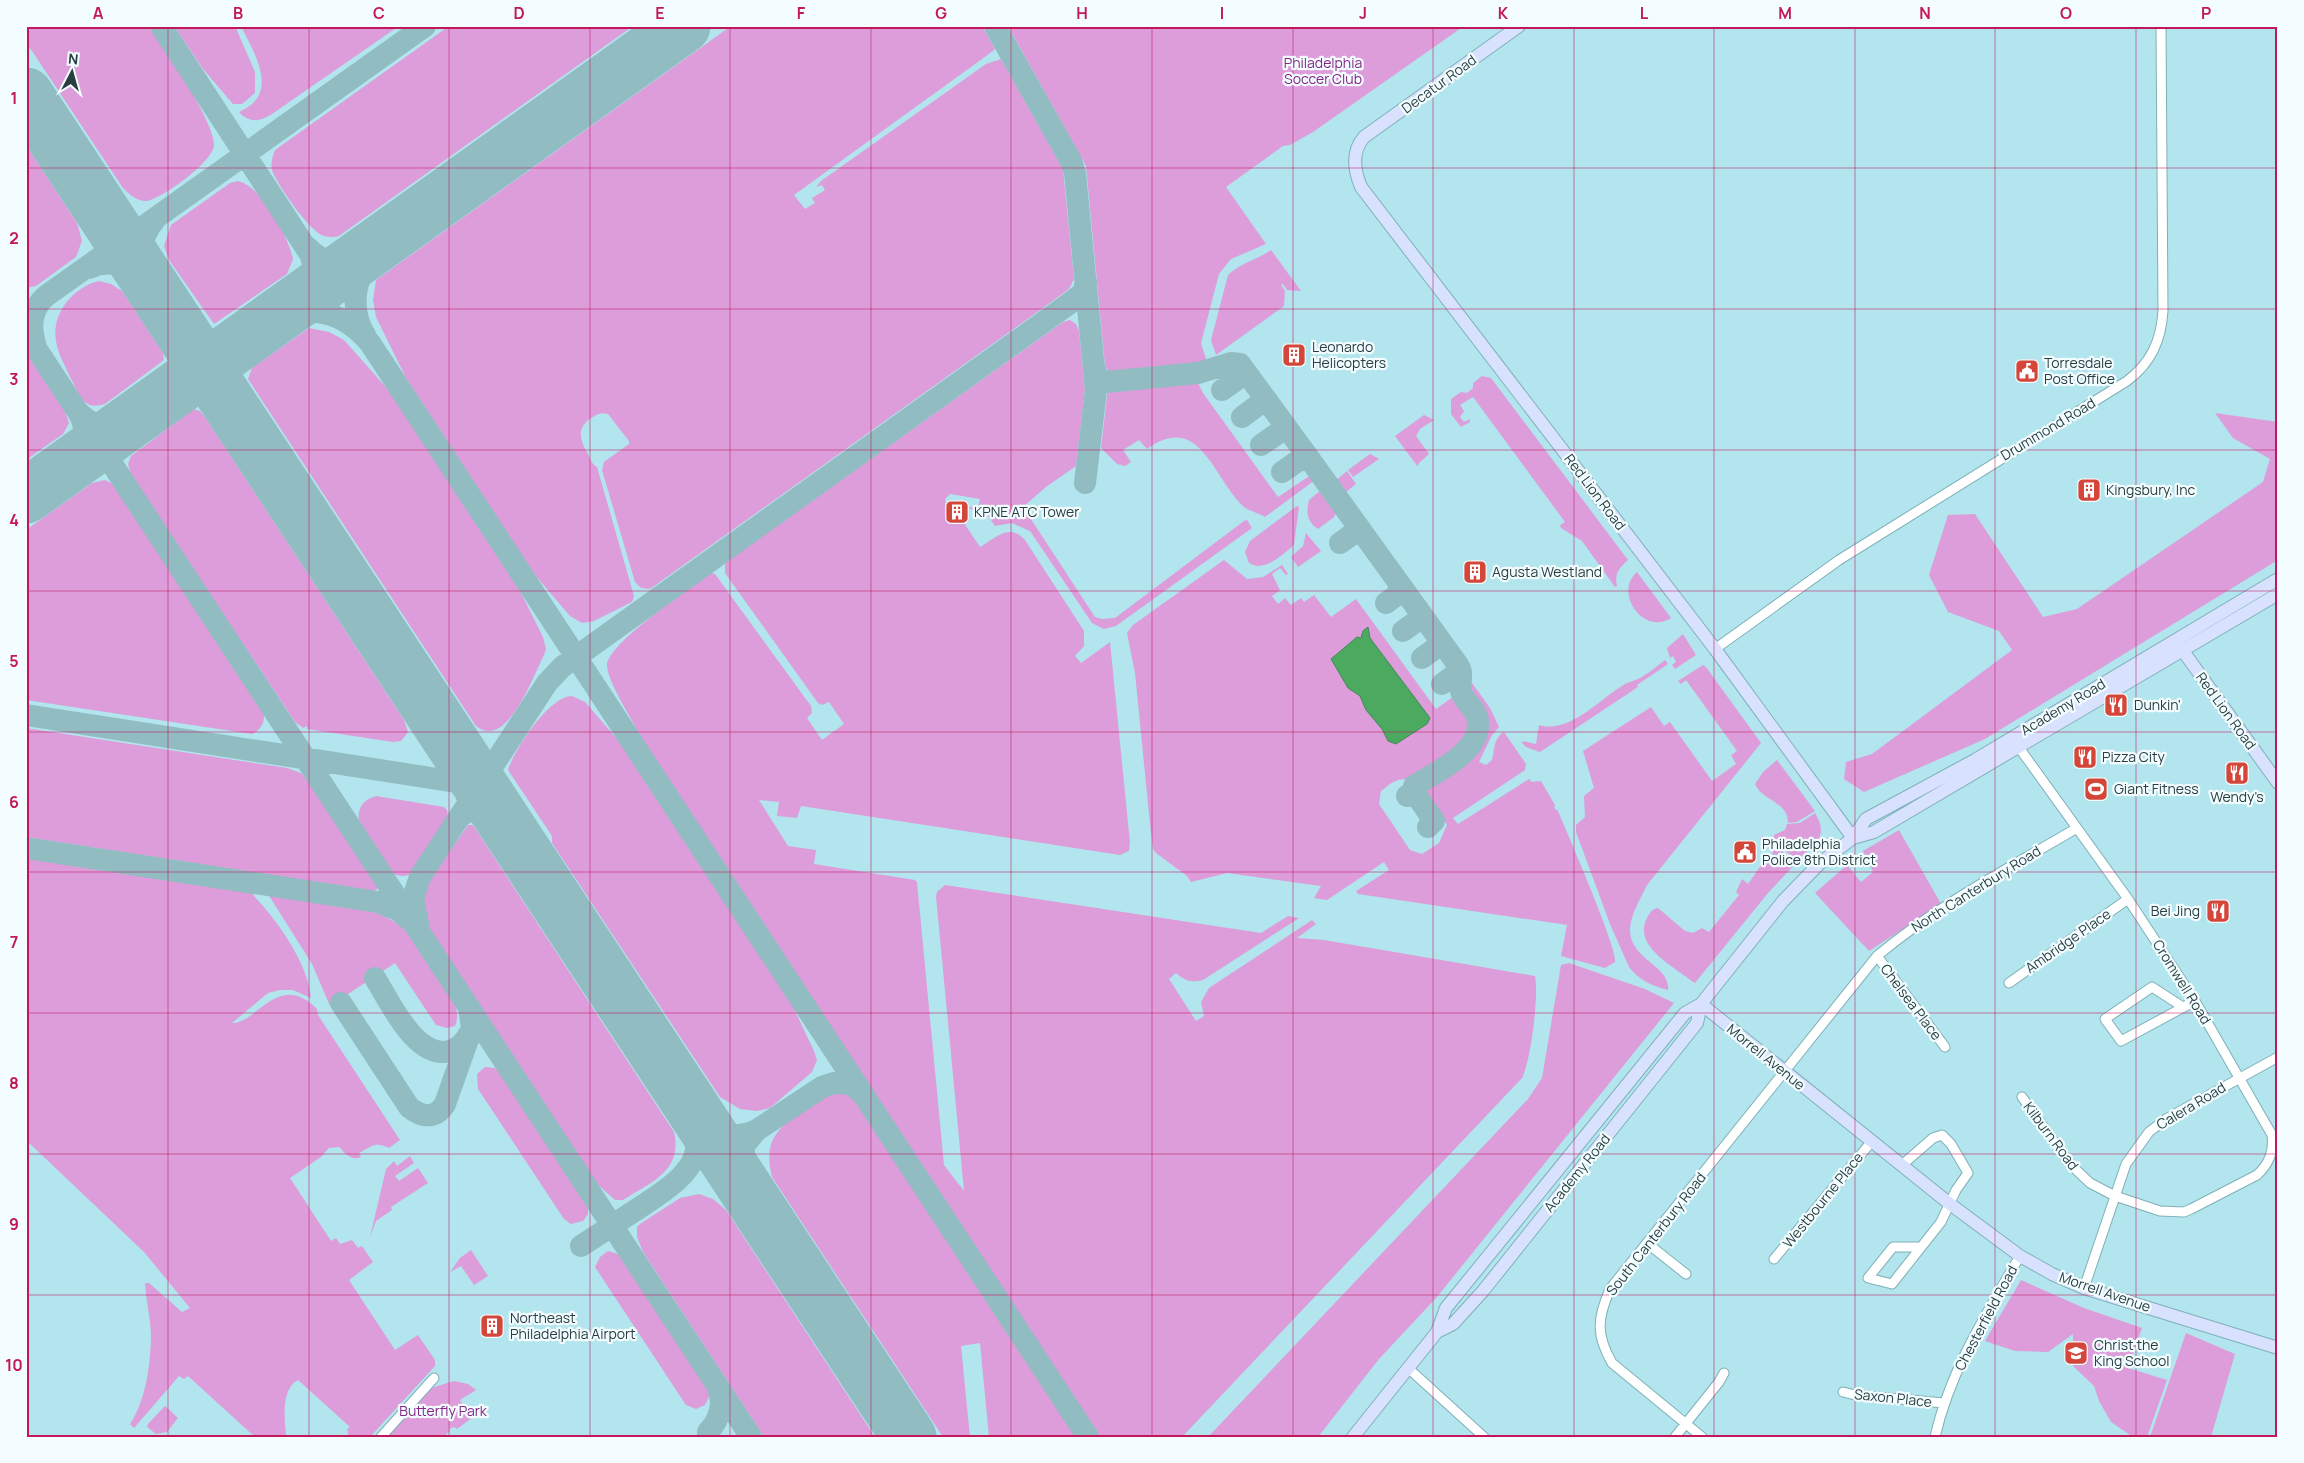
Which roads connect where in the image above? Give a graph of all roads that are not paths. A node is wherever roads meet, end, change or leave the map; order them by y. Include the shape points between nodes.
1 (1520, 26) edge
2 (2160, 26) edge
3 (1360, 142) joint
4 (2278, 579) edge
5 (2278, 594) edge
6 (2175, 640) junction
7 (1715, 649) junction
8 (2182, 651) junction
9 (2015, 743) junction
10 (2278, 783) edge
11 (2078, 828) junction
12 (1853, 838) junction
13 (2128, 899) junction
14 (1877, 956) junction
15 (2009, 983) dead end
16 (2195, 1000) junction
17 (1701, 1004) junction
18 (2183, 1007) junction
19 (1945, 1047) dead end
20 (2278, 1057) edge
21 (1784, 1072) junction
22 (2240, 1077) junction
23 (2022, 1097) dead end
24 (1872, 1141) junction
25 (2267, 1163) joint
26 (1902, 1165) junction
27 (2115, 1196) junction
28 (1950, 1204) junction
29 (1647, 1243) junction
30 (1921, 1247) junction
31 (2020, 1256) junction
32 (1774, 1259) dead end
33 (1686, 1274) dead end
34 (2084, 1288) junction
35 (2278, 1348) edge
36 (1408, 1368) junction
37 (1724, 1372) dead end
38 (434, 1378) dead end
39 (1843, 1392) dead end
40 (1944, 1403) junction
41 (1686, 1424) junction
42 (381, 1437) edge
43 (1353, 1437) edge
44 (1484, 1437) edge
45 (1675, 1437) edge
46 (1702, 1437) edge
47 (1935, 1437) edge

1 - 3 street, Decatur Road
2 - 7 street, Drummond Road via 2163,311 2162,331 2146,364 2127,381 1839,560
3 - 7 street, Red Lion Road via 1354,163 1361,186
4 - 6 street, Academy Road
5 - 8 street, Academy Road
6 - 8 street, Red Lion Road
6 - 9 street, Academy Road
7 - 12 street, Red Lion Road
8 - 9 street, Academy Road
8 - 10 street, Red Lion Road
9 - 11 street, Cromwell Road
9 - 12 street, Academy Road via 1874,832
11 - 13 street, Cromwell Road
11 - 14 street, North Canterbury Road via 1945,905
12 - 17 street, Academy Road via 1820,863 1783,901
13 - 15 street, Ambridge Place
13 - 16 street, Cromwell Road
14 - 19 street, Chelsea Place
14 - 21 street, North Canterbury Road
16 - 18 street
16 - 22 street, Cromwell Road
17 - 21 street, Morrell Avenue
17 - 36 street, Academy Road via 1685,1013 1446,1308 1438,1332
18 - 18 street via 2152,987 2106,1019 2121,1041
20 - 22 street, Calera Road
21 - 24 street, Morrell Avenue
21 - 29 street, South Canterbury Road
22 - 25 street, Cromwell Road via 2272,1135 2273,1152
22 - 27 street, Calera Road via 2149,1132 2126,1164
23 - 27 street, Kilburn Road via 2081,1176
24 - 26 street, Morrell Avenue
24 - 32 street, Westbourne Place
25 - 27 street, Kilburn Road via 2257,1175 2184,1212 2160,1211
26 - 28 street, Morrell Avenue
26 - 28 street via 1942,1135 1968,1173
27 - 34 street, Calera Road
28 - 30 street via 1941,1222
28 - 31 street, Morrell Avenue
29 - 33 street
29 - 41 street, South Canterbury Road via 1610,1289 1601,1309 1599,1329 1603,1348 1612,1363
30 - 30 street via 1893,1247 1868,1278 1892,1284
31 - 34 street, Morrell Avenue
31 - 40 street, Chesterfield Road via 1984,1316
34 - 35 street, Morrell Avenue
36 - 43 street, Academy Road
36 - 44 street
37 - 41 street
38 - 42 street
39 - 40 street, Saxon Place via 1855,1396
40 - 47 street, Chesterfield Road
41 - 45 street
41 - 46 street, South Canterbury Road

